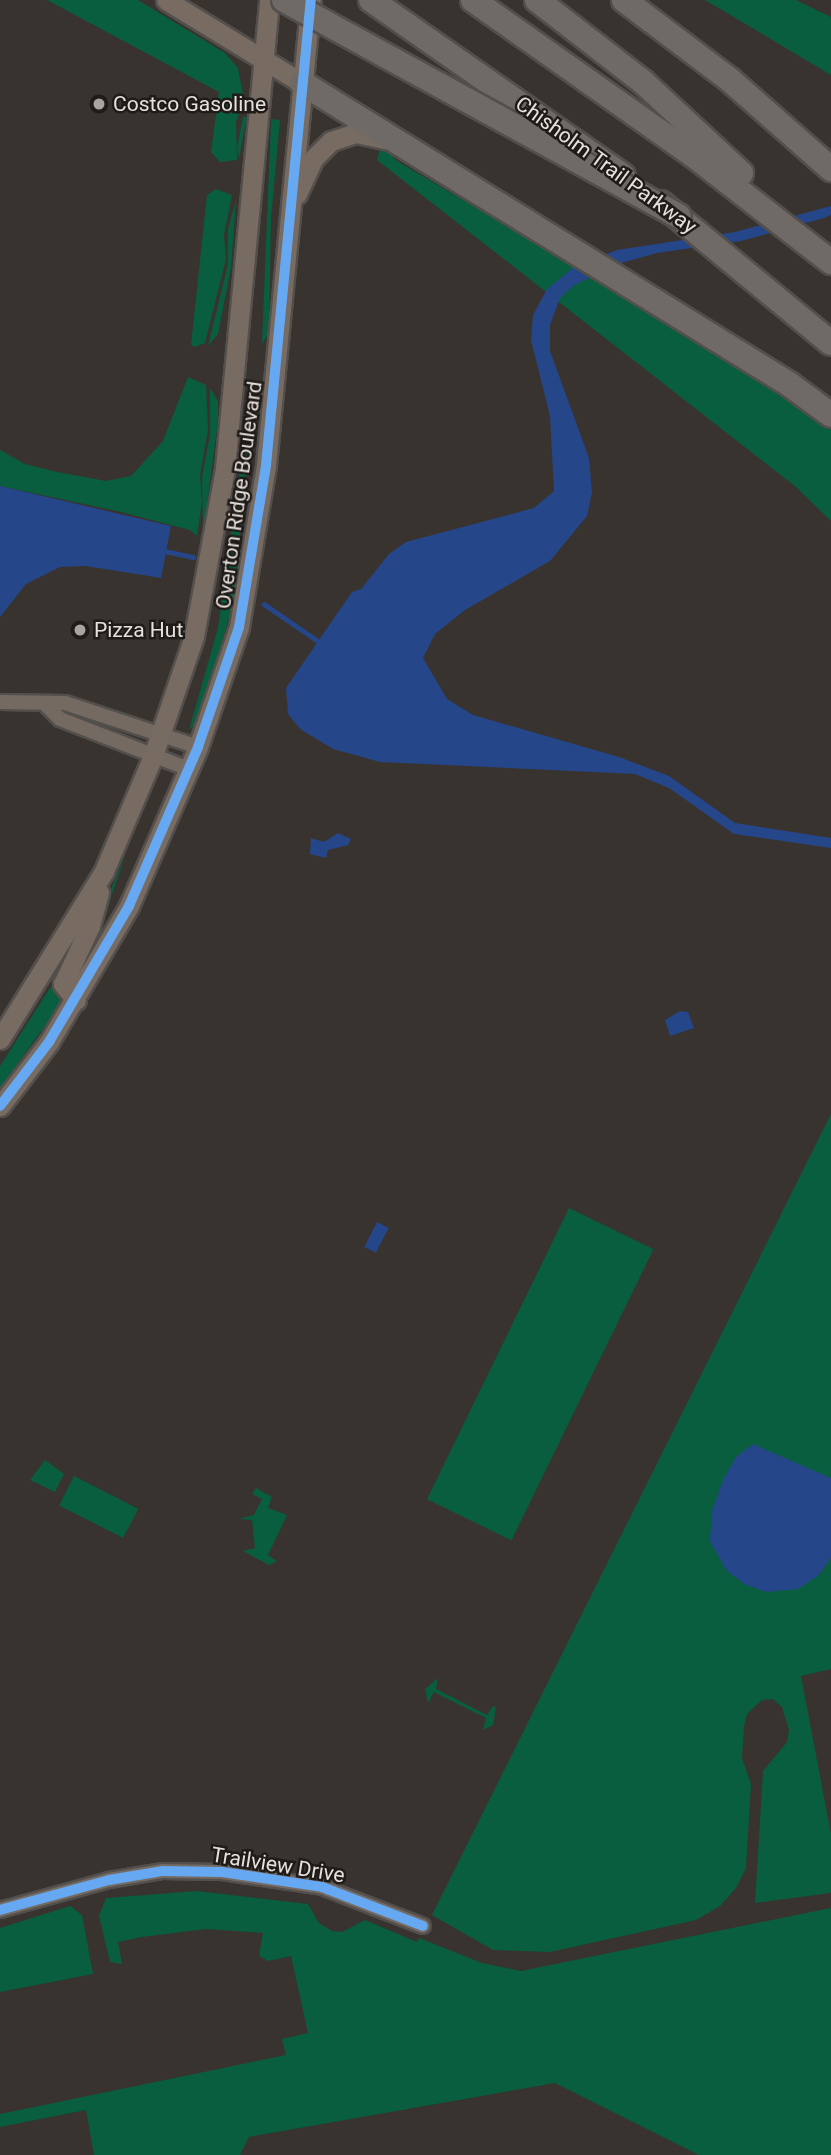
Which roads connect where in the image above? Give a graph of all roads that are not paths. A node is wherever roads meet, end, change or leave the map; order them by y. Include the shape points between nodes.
1 (166, 0) edge
2 (269, 0) edge
3 (284, 0) edge
4 (311, 0) edge
5 (371, 0) edge
6 (473, 0) edge
7 (537, 0) edge
8 (624, 0) edge
9 (263, 58) junction
10 (302, 83) junction
11 (402, 143) junction
12 (831, 169) edge
13 (292, 205) junction
14 (678, 216) junction
15 (831, 260) edge
16 (831, 343) edge
17 (831, 415) edge
18 (0, 702) edge
19 (46, 705) junction
20 (161, 734) junction
21 (198, 747) junction
22 (153, 756) junction
23 (189, 769) junction
24 (104, 871) junction
25 (76, 1000) junction
26 (0, 1038) edge
27 (0, 1106) edge
28 (0, 1910) edge
29 (422, 1926) dead end

1 - 9 street
2 - 9 street, Overton Ridge Boulevard
3 - 14 highway, bridge
4 - 10 street, Overton Ridge Boulevard
5 - 14 highway, Chisholm Trail Parkway, bridge
6 - 15 highway via 682,147
7 - 15 highway via 643,82
8 - 12 highway via 682,41
9 - 10 street
9 - 20 street, Overton Ridge Boulevard via 220,506 194,636
10 - 11 highway
10 - 13 street, Overton Ridge Boulevard
11 - 13 street via 356,132 331,141 314,158
11 - 17 highway via 789,384
13 - 21 street, Overton Ridge Boulevard via 254,554 239,627
14 - 16 highway, Chisholm Trail Parkway
18 - 19 street
19 - 20 street via 65,703
19 - 22 street via 60,719
20 - 21 street
20 - 22 street, Overton Ridge Boulevard
21 - 23 street, Overton Ridge Boulevard
22 - 23 street
22 - 24 street, Overton Ridge Boulevard
23 - 25 street, Overton Ridge Boulevard via 129,906
24 - 25 street via 90,926 62,984
24 - 26 street, Overton Ridge Boulevard
25 - 27 street, Overton Ridge Boulevard
28 - 29 street, Trailview Drive via 109,1880 163,1871 222,1872 322,1887

